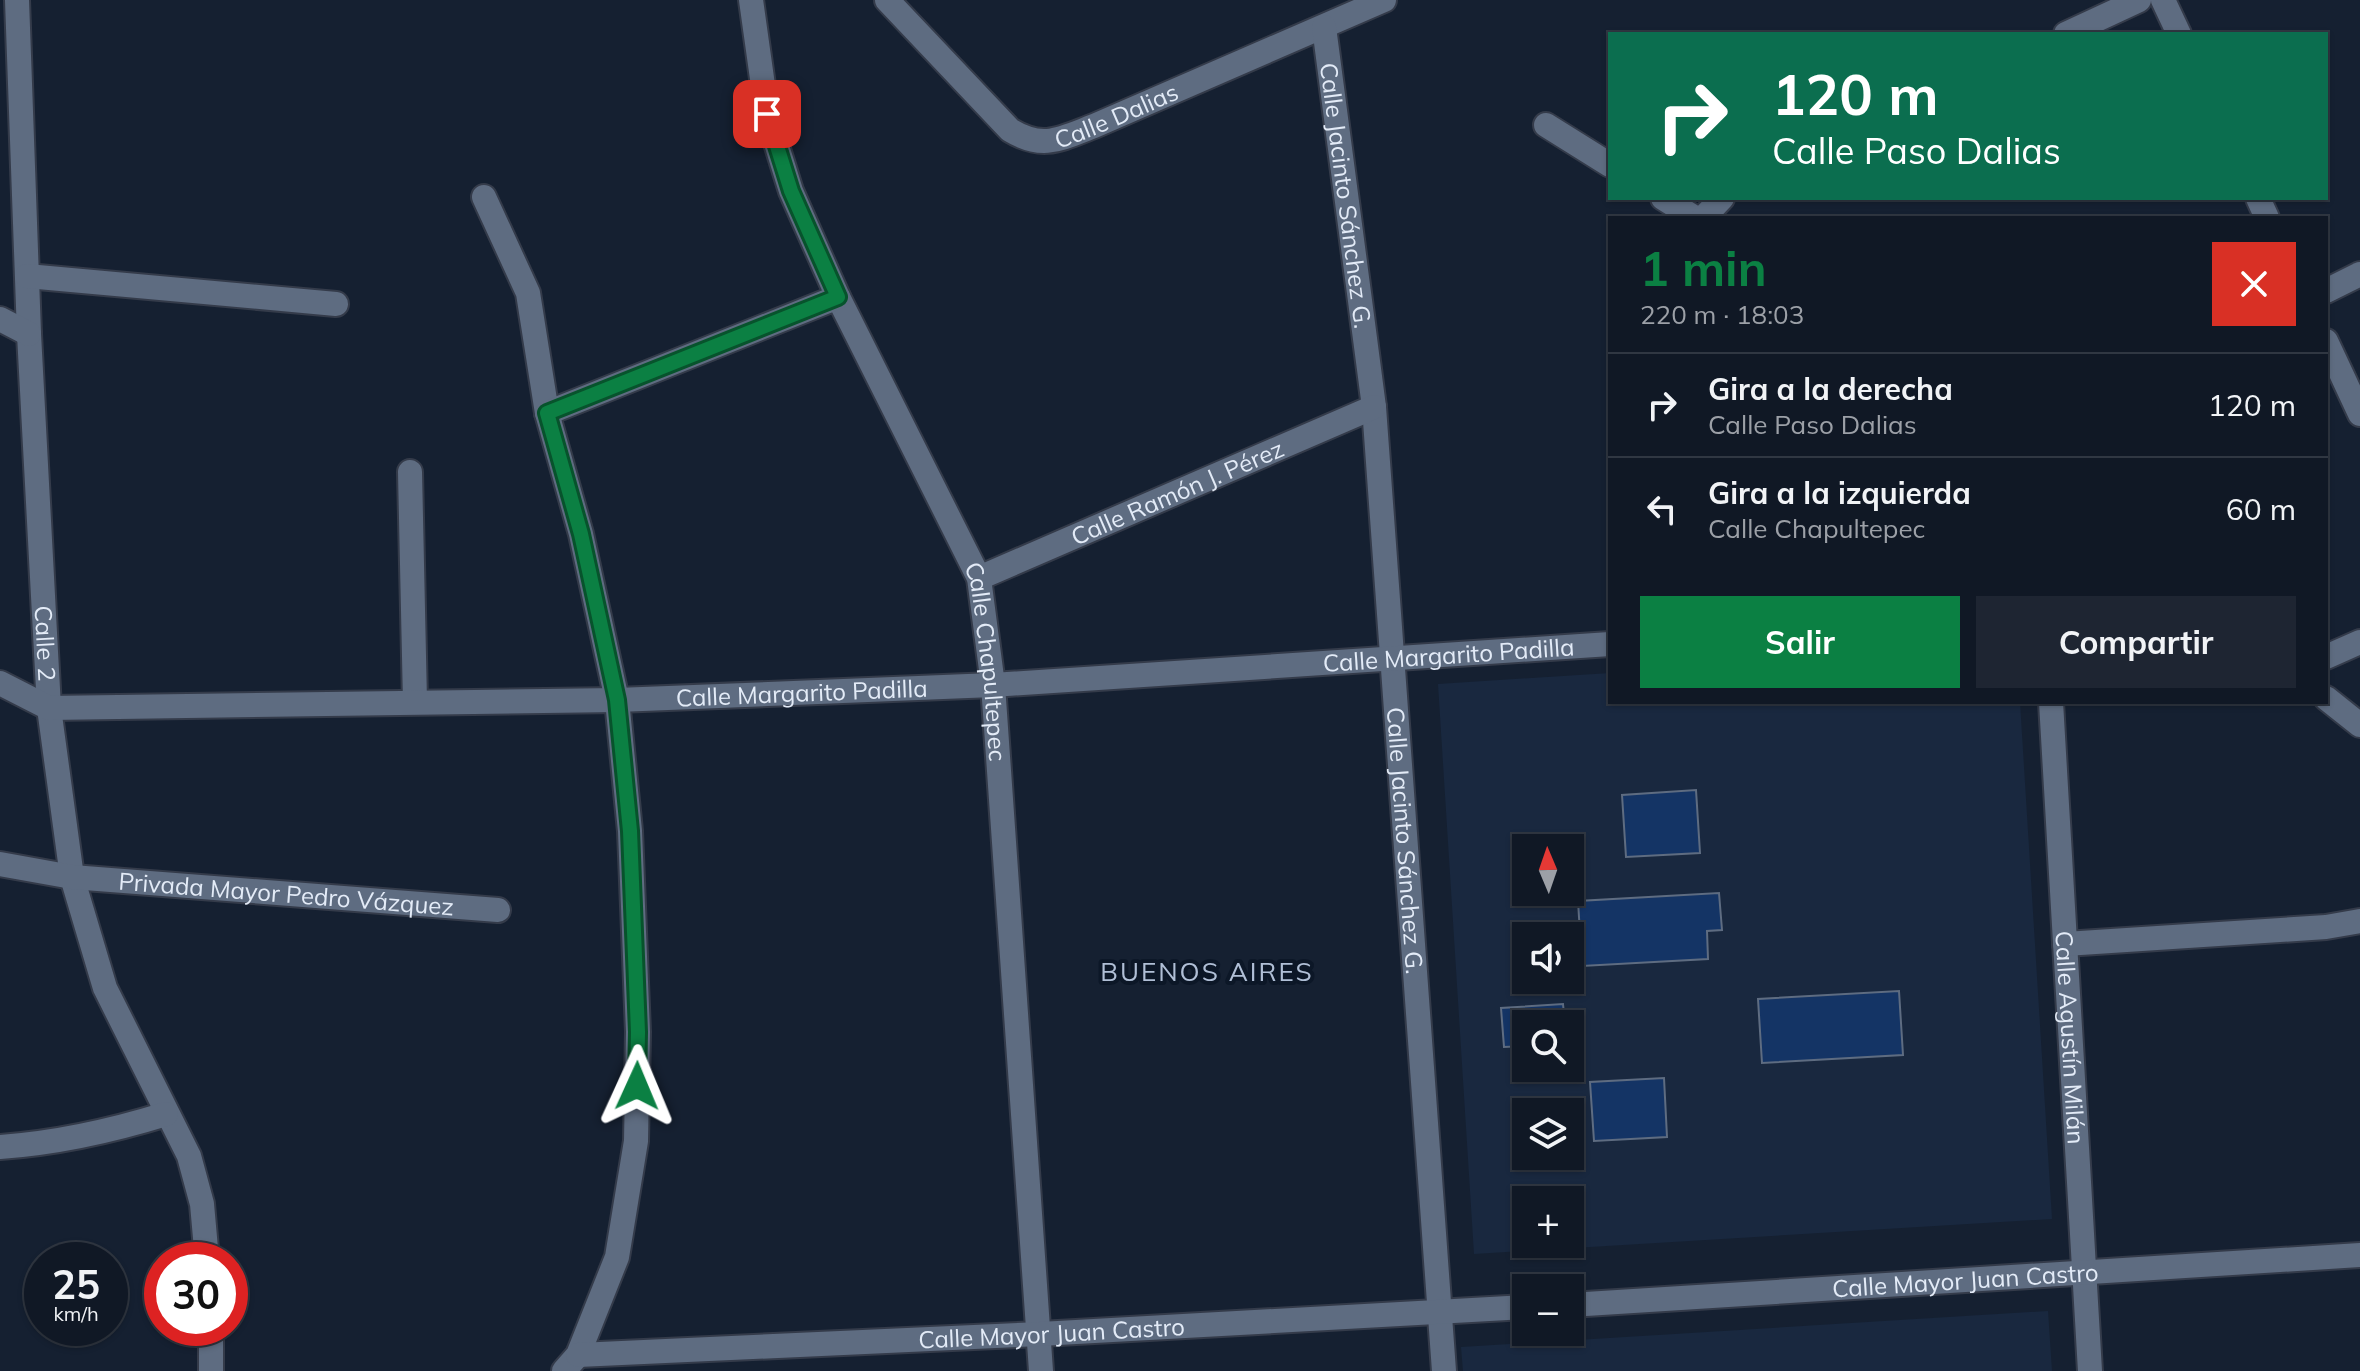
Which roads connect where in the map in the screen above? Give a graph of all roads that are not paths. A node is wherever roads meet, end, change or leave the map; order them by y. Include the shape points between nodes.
1 (17, 0) edge
2 (751, 0) edge
3 (887, 0) edge
4 (1384, 0) edge
5 (2139, 0) edge
6 (2163, 0) edge
7 (1324, 27) junction
8 (2070, 32) edge
9 (2178, 32) edge
10 (1546, 125) dead end
11 (1608, 164) edge
12 (484, 197) dead end
13 (1666, 200) edge
14 (1720, 200) edge
15 (1692, 216) edge
16 (1705, 216) edge
17 (2360, 274) edge
18 (27, 276) junction
19 (2328, 290) edge
20 (838, 297) junction
21 (336, 304) dead end
22 (0, 319) edge
23 (29, 334) junction
24 (2328, 345) edge
25 (1374, 407) junction
26 (547, 413) junction
27 (2360, 414) edge
28 (410, 472) dead end
29 (979, 578) junction
30 (2360, 642) edge
31 (1608, 644) edge
32 (2328, 656) edge
33 (1391, 659) junction
34 (0, 683) edge
35 (993, 685) junction
36 (617, 700) junction
37 (2328, 700) edge
38 (415, 702) junction
39 (2051, 704) edge
40 (49, 708) junction
41 (2360, 725) edge
42 (0, 864) edge
43 (72, 877) junction
44 (498, 910) dead end
45 (2360, 921) edge
46 (2065, 944) junction
47 (166, 1114) junction
48 (0, 1147) edge
49 (205, 1242) edge
50 (2360, 1255) edge
51 (2084, 1273) junction
52 (1584, 1304) edge
53 (1512, 1308) edge
54 (1441, 1313) junction
55 (1040, 1334) junction
56 (211, 1346) edge
57 (571, 1363) edge
58 (211, 1371) edge
59 (1041, 1371) edge
60 (1444, 1371) edge
61 (2090, 1371) edge

1 - 18 street, Calle 2
2 - 20 street, Calle Chapultepec via 767,114 791,191
3 - 7 street, Calle Dalias via 1010,130 1029,142 1063,138 1094,126
4 - 7 street, Calle Dalias
5 - 8 street
6 - 9 street
7 - 25 street, Calle Jacinto Sánchez G.
10 - 11 street
12 - 26 street via 528,293
13 - 15 street
14 - 16 street
17 - 19 street
18 - 21 street
18 - 23 street, Calle 2
20 - 26 street
20 - 29 street, Calle Chapultepec
22 - 23 street
23 - 40 street, Calle 2
24 - 27 street
25 - 29 street, Calle Ramón J. Pérez
25 - 33 street, Calle Jacinto Sánchez G.
26 - 36 street via 581,534
28 - 38 street
29 - 35 street, Calle Chapultepec
30 - 32 street
31 - 33 street, Calle Margarito Padilla
33 - 35 street, Calle Margarito Padilla
33 - 54 street, Calle Jacinto Sánchez G.
34 - 40 street, Calle Margarito Padilla
35 - 36 street, Calle Margarito Padilla
35 - 55 street, Calle Chapultepec
36 - 38 street, Calle Margarito Padilla
36 - 57 street via 630,831 638,1032 636,1141 617,1257
37 - 41 street
38 - 40 street, Calle Margarito Padilla
39 - 46 street, Calle Agustín Milán
40 - 43 street, Calle 2
42 - 43 street, Privada Mayor Pedro Vázquez
43 - 44 street, Privada Mayor Pedro Vázquez
43 - 47 street, Calle 2 via 105,988
45 - 46 street
46 - 51 street, Calle Agustín Milán
47 - 48 street via 107,1132
47 - 49 street, Calle 2 via 189,1156
50 - 51 street, Calle Mayor Juan Castro
51 - 52 street, Calle Mayor Juan Castro
51 - 61 street, Calle Agustín Milán
53 - 54 street, Calle Mayor Juan Castro
54 - 55 street, Calle Mayor Juan Castro
54 - 60 street, Calle Jacinto Sánchez G.
55 - 57 street, Calle Mayor Juan Castro
55 - 59 street, Calle Chapultepec
56 - 58 street

